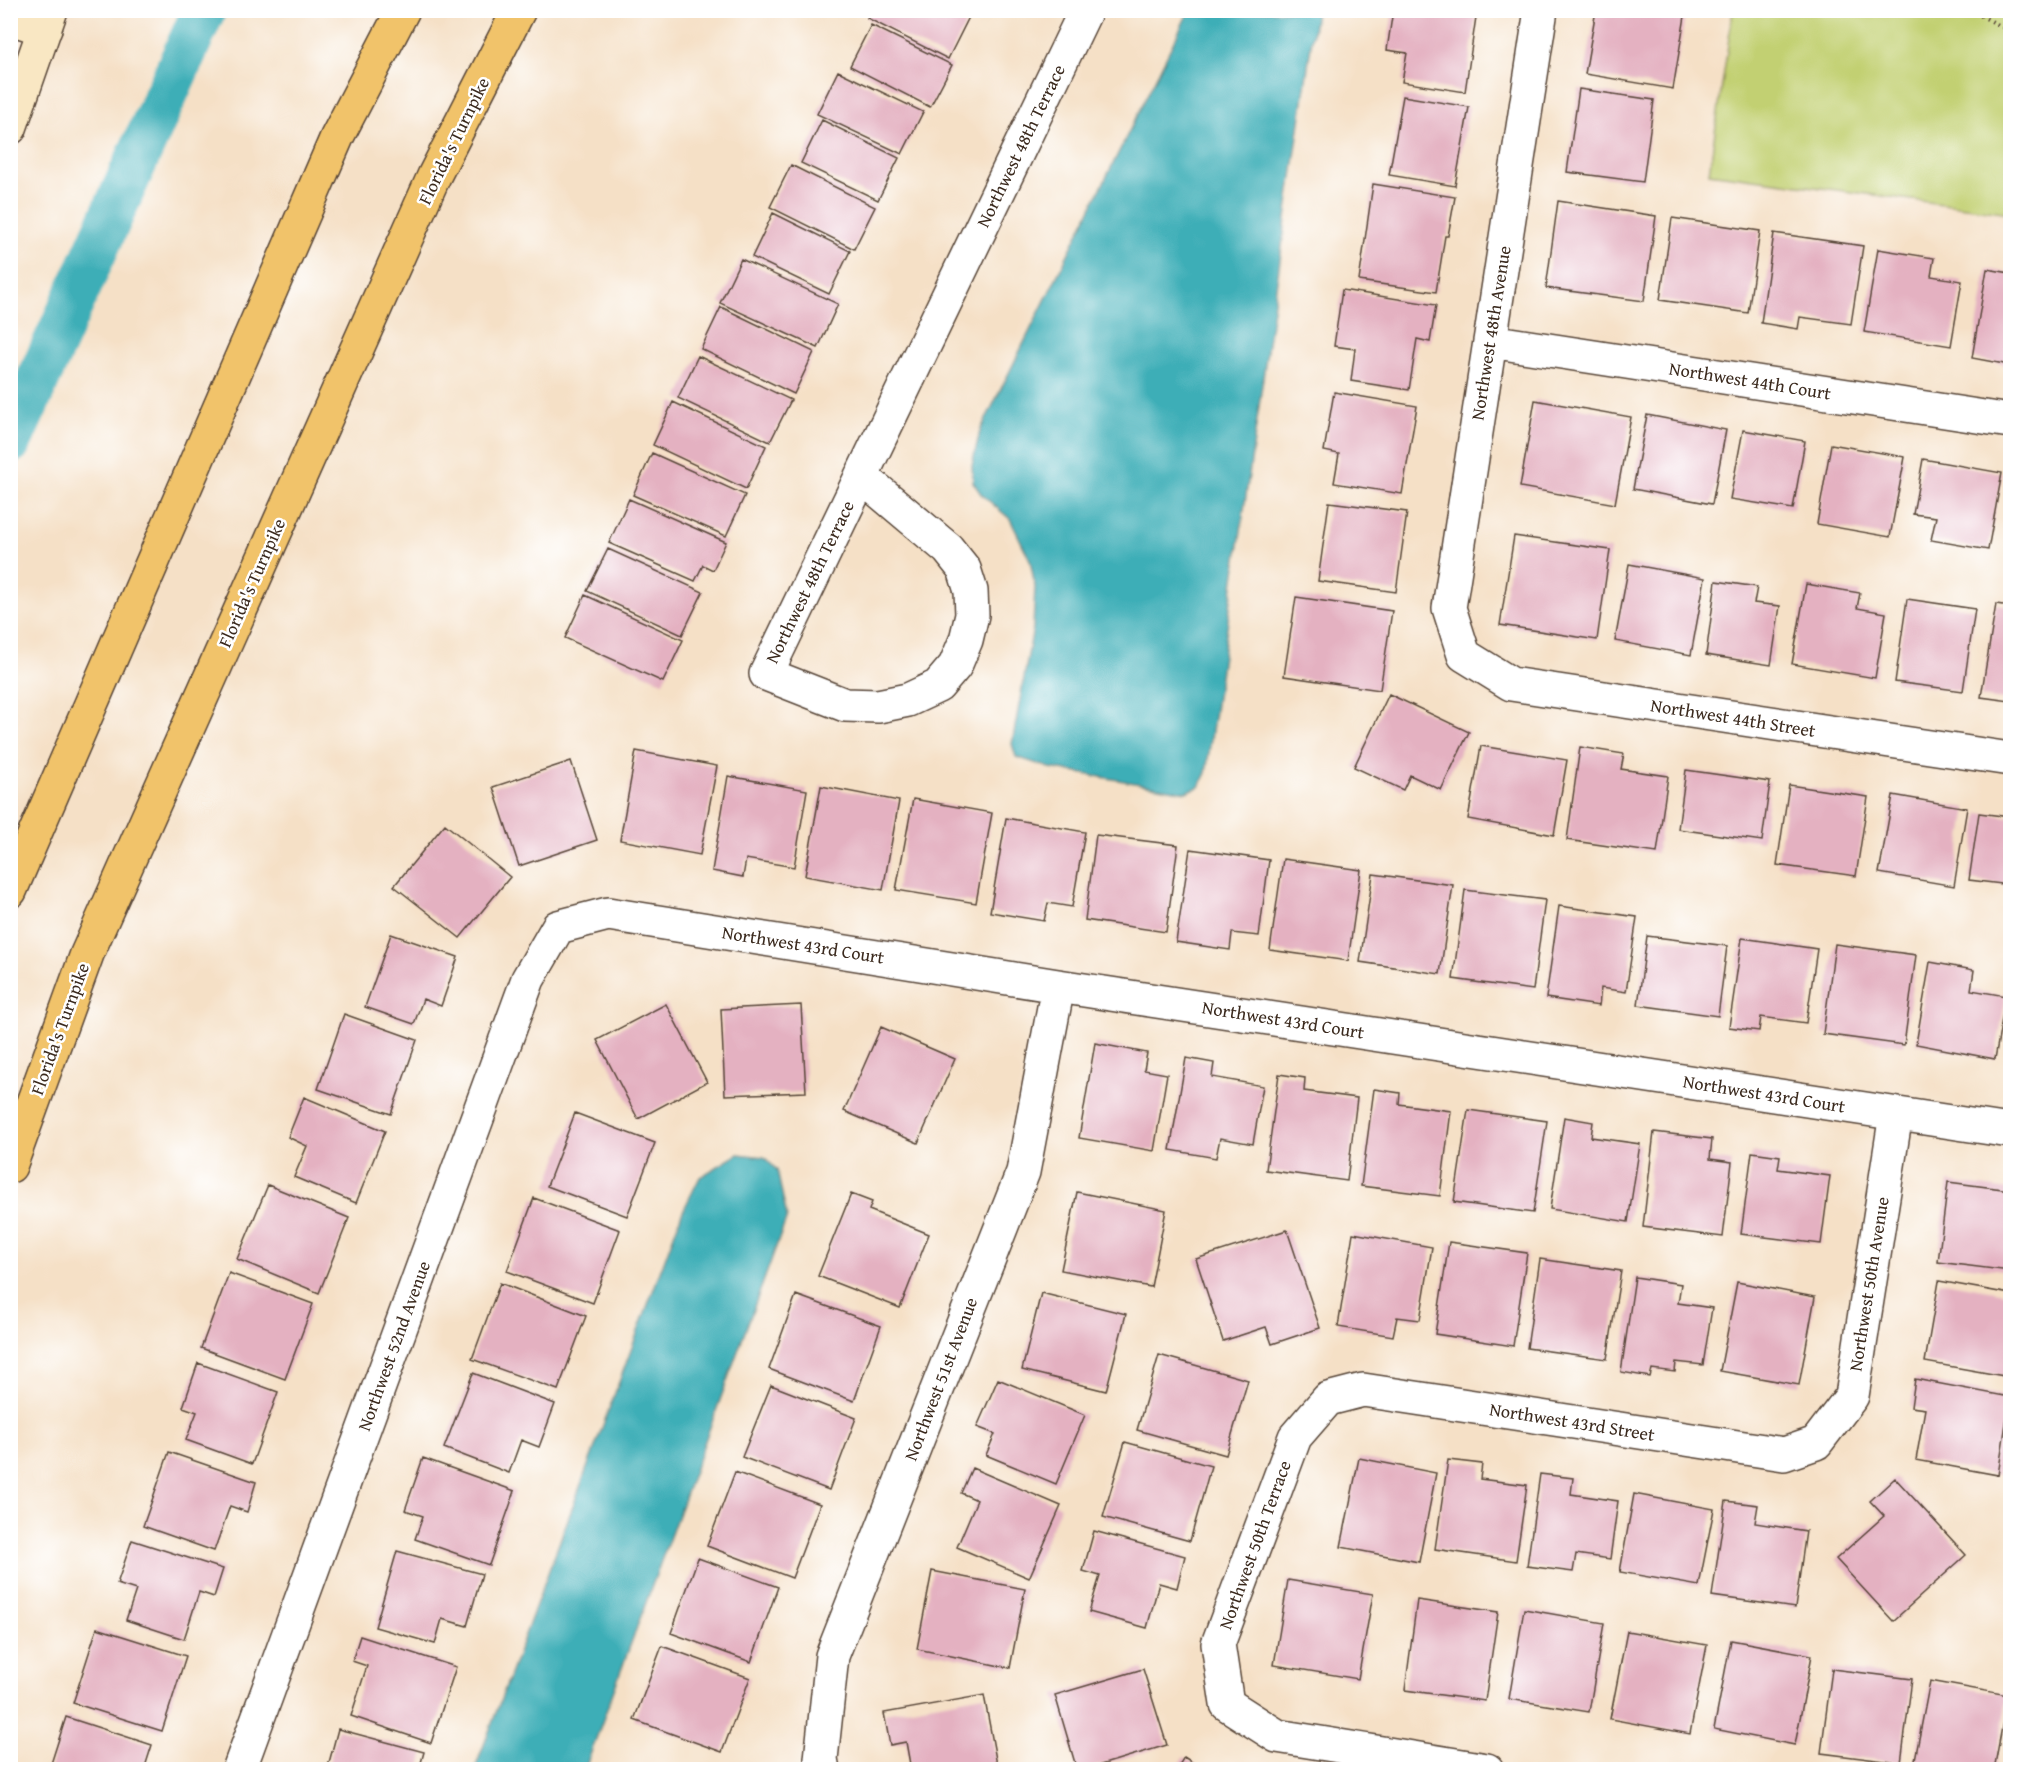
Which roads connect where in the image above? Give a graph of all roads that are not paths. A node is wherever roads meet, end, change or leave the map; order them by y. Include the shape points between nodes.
1 (403, 10) edge
2 (519, 10) edge
3 (1086, 10) edge
4 (1541, 10) edge
5 (10, 18) edge
6 (48, 20) edge
7 (10, 128) edge
8 (1490, 341) junction
9 (2010, 421) edge
10 (861, 476) junction
11 (1464, 655) joint
12 (2010, 759) edge
13 (10, 891) edge
14 (558, 927) joint
15 (1058, 986) junction
16 (1896, 1114) junction
17 (2010, 1131) edge
18 (10, 1166) edge
19 (1328, 1399) joint
20 (1816, 1443) joint
21 (239, 1770) edge
22 (823, 1770) edge
23 (1487, 1770) edge

1 - 13 highway via 337,137
2 - 18 highway, Florida's Turnpike via 434,176 92,943
3 - 10 street, Northwest 48th Terrace
4 - 8 street, Northwest 48th Avenue
5 - 6 main road
6 - 7 main road
8 - 9 street, Northwest 44th Court
8 - 11 street, Northwest 48th Avenue via 1449,608
10 - 10 street, Northwest 48th Terrace via 766,674 845,705 878,706 909,699 938,686 956,666 972,615 971,591 964,568 948,549
11 - 12 street, Northwest 44th Street via 1511,684
14 - 15 street, Northwest 43rd Court via 608,914
14 - 21 street, Northwest 52nd Avenue via 528,979
15 - 16 street, Northwest 43rd Court
15 - 22 street, Northwest 51st Avenue via 1023,1172 832,1656
16 - 17 street, Northwest 43rd Court
16 - 20 street, Northwest 50th Avenue via 1852,1396
19 - 20 street, Northwest 43rd Street via 1363,1390 1784,1454
19 - 23 street, Northwest 50th Terrace via 1295,1437 1218,1644 1227,1704 1277,1736

